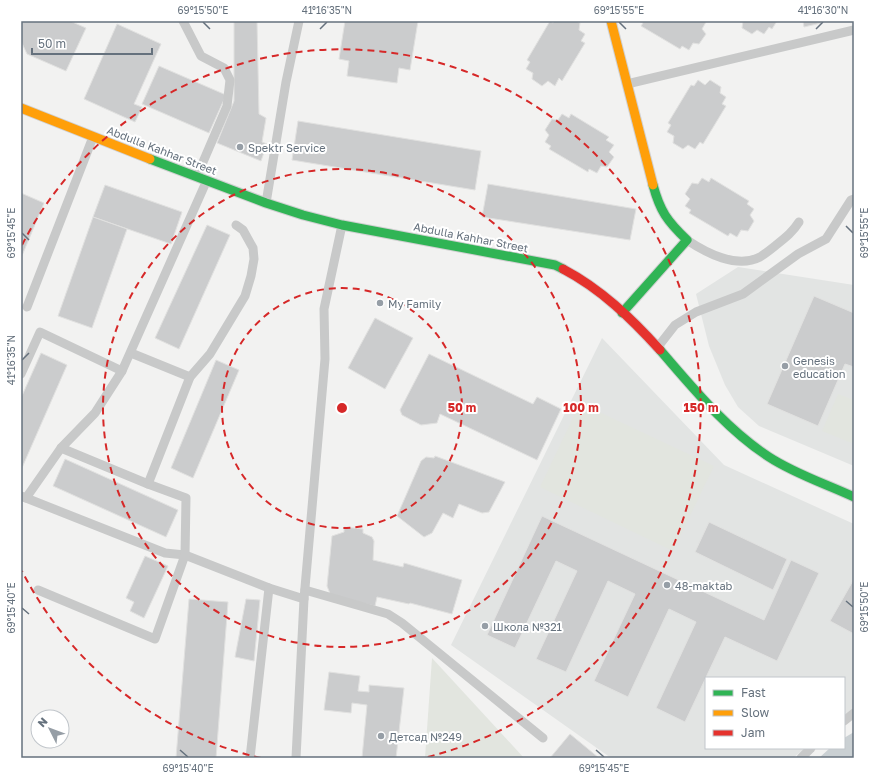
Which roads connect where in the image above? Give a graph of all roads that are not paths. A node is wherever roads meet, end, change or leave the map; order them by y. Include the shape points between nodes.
1 (183, 21) edge
2 (299, 21) edge
3 (611, 21) edge
4 (854, 30) edge
5 (627, 84) junction
6 (21, 108) edge
7 (93, 137) junction
8 (197, 176) junction
9 (207, 180) junction
10 (854, 199) edge
11 (266, 203) junction
12 (799, 222) dead end
13 (236, 224) dead end
14 (342, 225) junction
15 (687, 240) junction
16 (27, 307) dead end
17 (622, 313) junction
18 (657, 348) junction
19 (131, 353) junction
20 (122, 371) junction
21 (21, 374) edge
22 (190, 377) junction
23 (61, 448) junction
24 (148, 484) junction
25 (24, 497) edge
26 (854, 497) edge
27 (185, 555) junction
28 (269, 588) junction
29 (38, 590) dead end
30 (304, 594) junction
31 (854, 714) edge
32 (845, 720) edge
33 (543, 738) dead end
34 (810, 749) edge
35 (250, 758) edge
36 (296, 758) edge
37 (801, 758) edge

1 - 8 lane via 202,56 224,68 230,80 227,106
2 - 11 lane
3 - 5 street
4 - 5 lane
5 - 15 street via 659,207 672,226
6 - 7 street, Abdulla Kahhar Street
7 - 8 street, Abdulla Kahhar Street
7 - 16 lane
8 - 9 street, Abdulla Kahhar Street
9 - 11 street, Abdulla Kahhar Street
9 - 19 lane
10 - 18 lane via 826,239 798,254 743,294 691,315 675,325
11 - 14 street, Abdulla Kahhar Street
12 - 15 lane via 792,233 752,260 719,257
13 - 22 lane via 244,230 253,248 254,259 245,296 210,354
14 - 17 street, Abdulla Kahhar Street via 555,265 580,277
14 - 30 lane via 324,309 325,359
15 - 17 street
17 - 18 street, Abdulla Kahhar Street
18 - 26 street, Abdulla Kahhar Street via 723,419 773,459
19 - 20 lane
19 - 22 lane
20 - 21 lane via 40,332
20 - 23 lane via 95,413
22 - 24 lane
23 - 24 lane
23 - 25 lane
24 - 27 lane via 186,498
25 - 27 lane via 165,553
27 - 28 lane
27 - 29 lane via 155,639
28 - 30 lane
28 - 35 lane
30 - 33 lane via 388,614
30 - 36 lane
31 - 32 lane
34 - 37 lane

